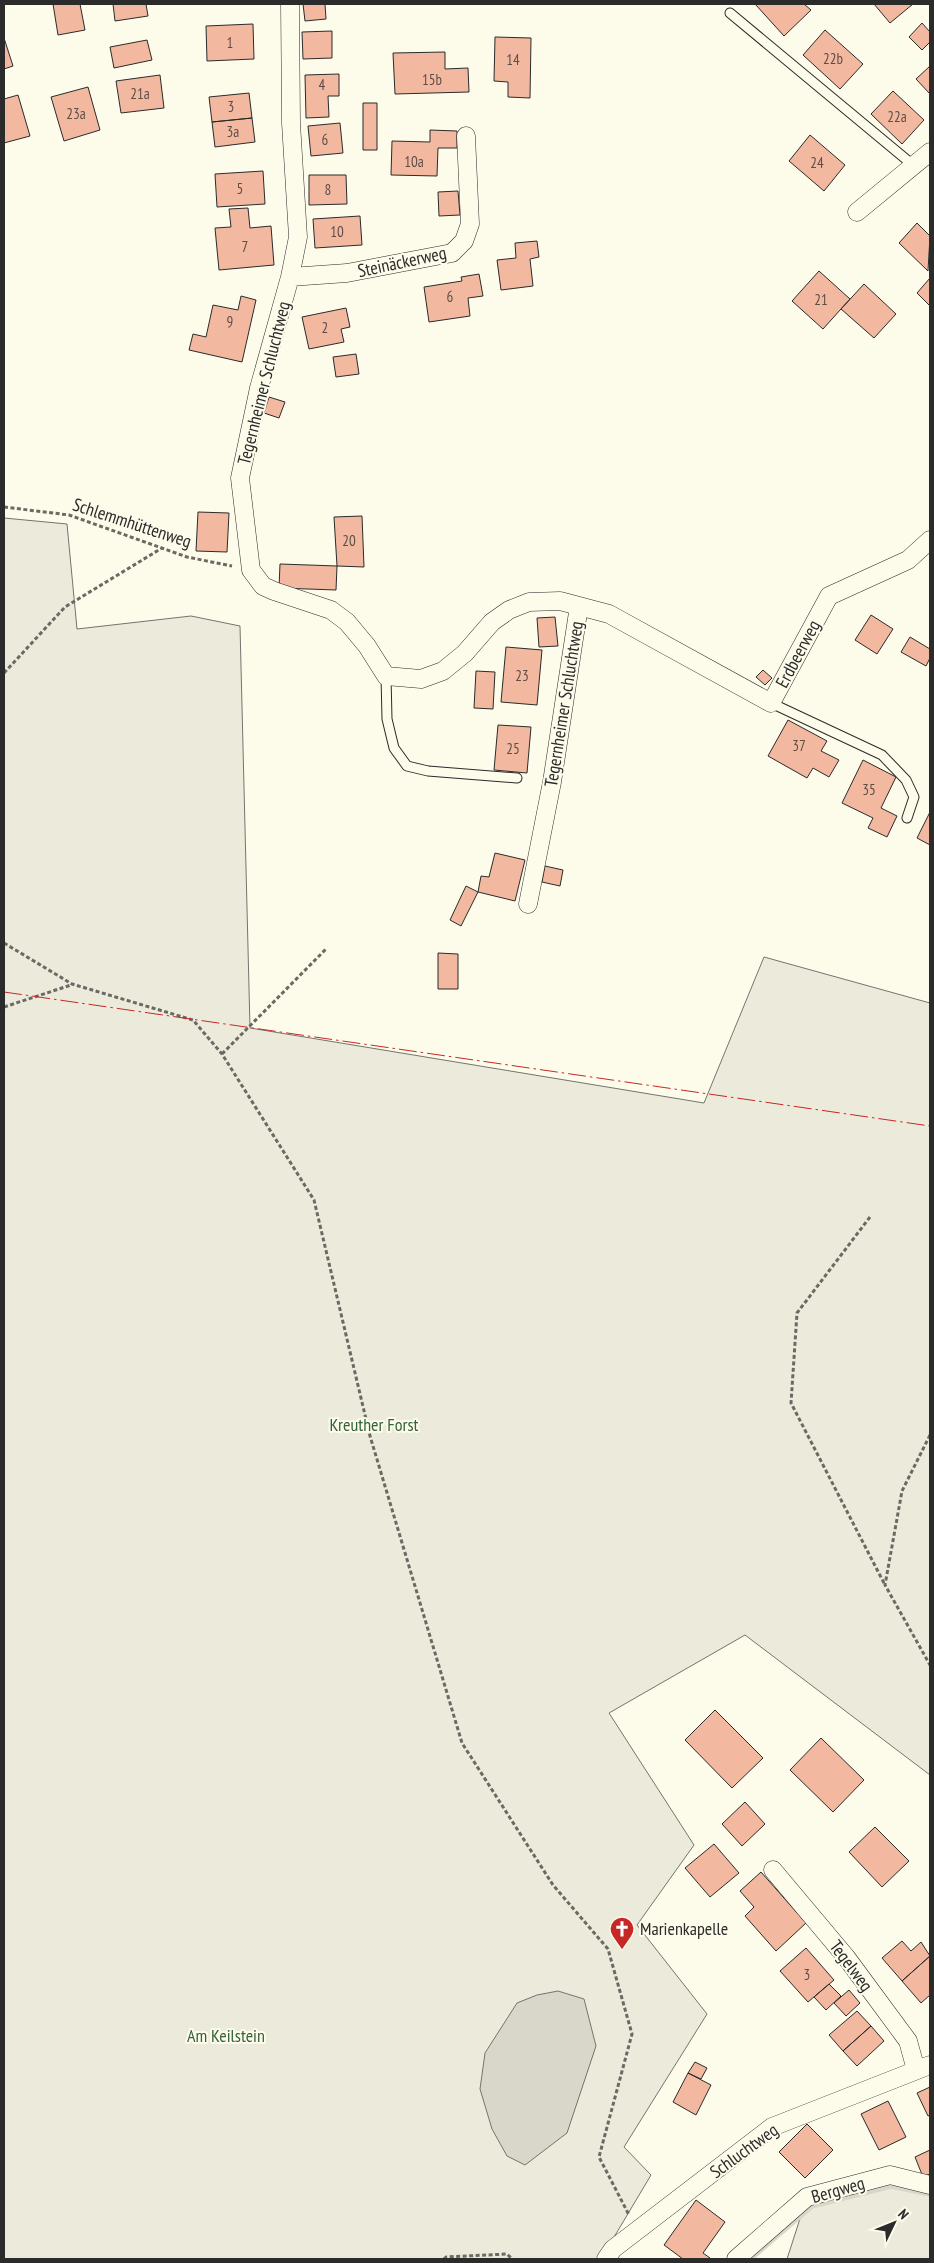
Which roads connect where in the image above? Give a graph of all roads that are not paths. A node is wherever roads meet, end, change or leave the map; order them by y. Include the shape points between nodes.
1 (290, 4) edge
2 (730, 13) dead end
3 (466, 136) dead end
4 (930, 152) edge
5 (914, 165) junction
6 (857, 212) dead end
7 (290, 277) junction
8 (930, 540) edge
9 (579, 606) junction
10 (386, 676) junction
11 (771, 703) junction
12 (517, 778) dead end
13 (907, 818) dead end
14 (528, 904) dead end
15 (773, 1870) dead end
16 (923, 2068) edge
17 (930, 2185) edge
18 (606, 2259) edge
19 (736, 2259) edge

1 - 7 street, Tegernheimer Schluchtweg via 291,123 298,237
2 - 5 lane
3 - 7 street, Steinäckerweg via 470,224 464,241 452,253 347,273
4 - 5 street
5 - 6 street
7 - 10 street, Tegernheimer Schluchtweg via 258,388 240,478 251,570 264,586 274,592 331,610 348,622
8 - 11 street, Erdbeerweg via 908,560 829,596
9 - 10 street, Tegernheimer Schluchtweg via 560,601 529,602 492,622 465,653 443,671 421,679
9 - 11 street, Erdbeerweg via 609,614
9 - 14 street, Tegernheimer Schluchtweg via 552,782
10 - 12 lane via 387,719 394,748 406,766 428,771
11 - 13 lane via 882,755 906,780 914,797
15 - 16 street, Tegelweg via 846,1956
16 - 18 street, Schluchtweg via 772,2128 637,2231
17 - 19 street, Bergweg via 890,2175 807,2197

